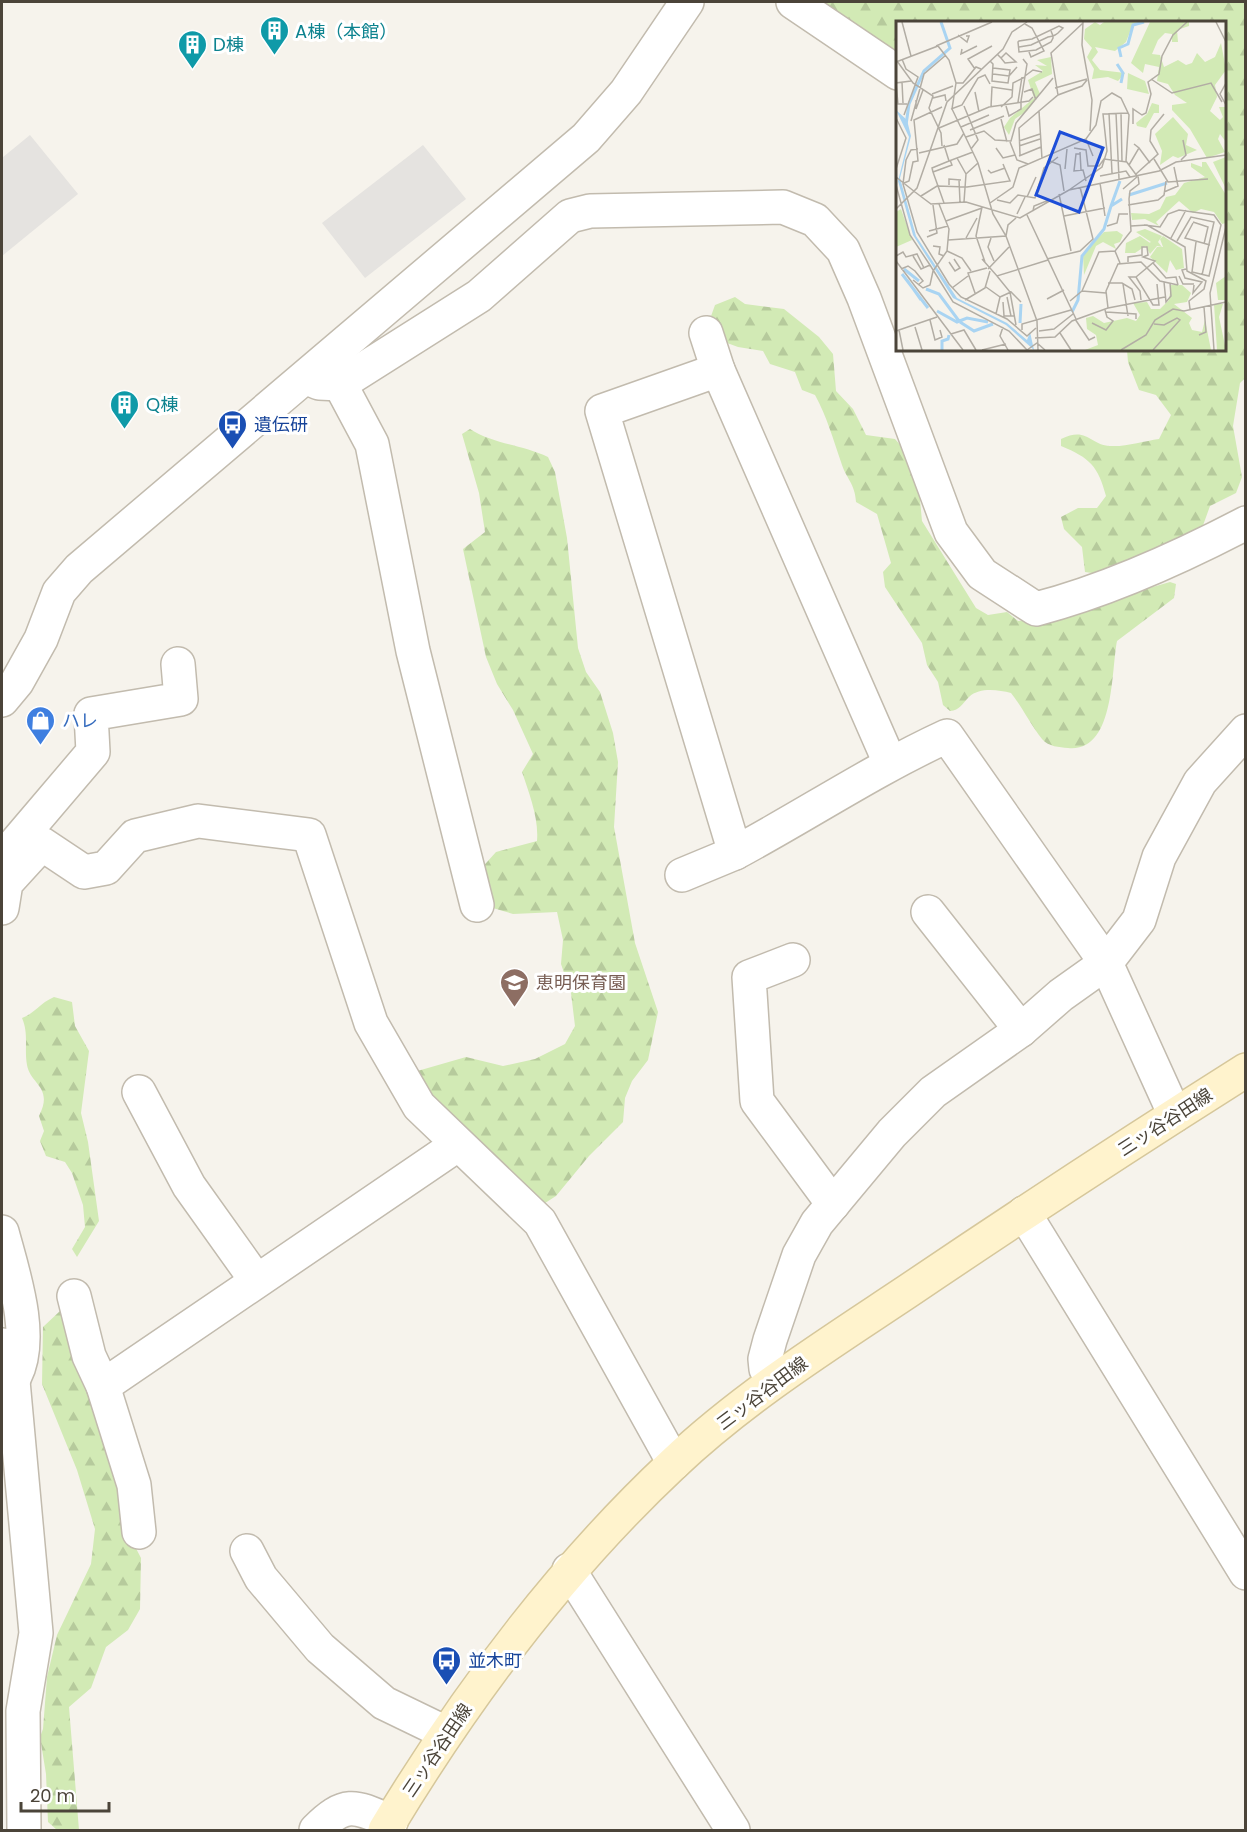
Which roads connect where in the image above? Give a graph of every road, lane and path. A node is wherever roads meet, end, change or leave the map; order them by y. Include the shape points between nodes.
1 (687, 2) edge
2 (793, 2) edge
3 (896, 72) edge
4 (706, 333) dead end
5 (718, 370) junction
6 (307, 378) junction
7 (340, 384) junction
8 (1245, 524) edge
9 (178, 664) dead end
10 (2, 700) edge
11 (1245, 731) edge
12 (890, 763) junction
13 (74, 775) junction
14 (42, 844) junction
15 (735, 853) junction
16 (2, 858) edge
17 (682, 875) dead end
18 (477, 905) dead end
19 (2, 908) edge
20 (928, 912) dead end
21 (793, 960) dead end
22 (1106, 963) junction
23 (1021, 1030) junction
24 (1245, 1070) edge
25 (139, 1092) dead end
26 (1175, 1115) junction
27 (457, 1145) junction
28 (833, 1204) junction
29 (1024, 1213) junction
30 (2, 1232) edge
31 (256, 1280) junction
32 (74, 1296) dead end
33 (2, 1345) edge
34 (13, 1381) junction
35 (773, 1381) junction
36 (103, 1386) junction
37 (674, 1463) junction
38 (139, 1532) dead end
39 (247, 1551) dead end
40 (569, 1570) junction
41 (1245, 1573) edge
42 (12, 1711) edge
43 (446, 1733) junction
44 (388, 1826) edge
45 (24, 1830) edge
46 (316, 1830) edge
47 (733, 1830) edge

1 - 6 street via 626,93 586,138
2 - 3 street
4 - 5 street
5 - 12 street
5 - 15 street via 602,411
6 - 7 street
6 - 10 street via 80,569 59,592 41,639
7 - 8 street via 479,296 570,216 590,211 783,207 815,220 843,250 951,532 982,574 1036,609 1180,557
7 - 18 street via 372,444 413,651
9 - 13 street via 181,699 91,714 93,752
11 - 22 street via 1200,782 1159,857 1138,920
12 - 15 street
12 - 22 street via 947,736
13 - 14 street via 71,795
13 - 16 street
14 - 19 street via 6,883
14 - 27 street via 84,872 106,868 135,836 198,821 309,835 371,1023 419,1106
15 - 17 street
20 - 23 street
21 - 28 street via 749,977 756,1101
22 - 23 street via 1061,994
22 - 26 street
23 - 28 street via 933,1092 892,1133
24 - 26 main road, 三ッ谷谷田線
25 - 31 street via 189,1186
26 - 29 main road, 三ッ谷谷田線
27 - 31 street
27 - 37 street via 540,1222
28 - 35 street via 799,1255 770,1340 765,1359
29 - 35 main road, 三ッ谷谷田線
29 - 41 street
30 - 34 street via 19,1292 22,1361
31 - 36 street
32 - 36 street via 89,1356
33 - 34 street
34 - 42 street via 36,1633
35 - 37 main road, 三ッ谷谷田線
36 - 38 street via 134,1485
37 - 40 main road, 三ッ谷谷田線
39 - 43 street via 261,1578 320,1648 384,1703
40 - 43 main road, 三ッ谷谷田線
40 - 47 street
42 - 45 street
43 - 44 main road, 三ッ谷谷田線
44 - 46 street via 356,1807 332,1814

